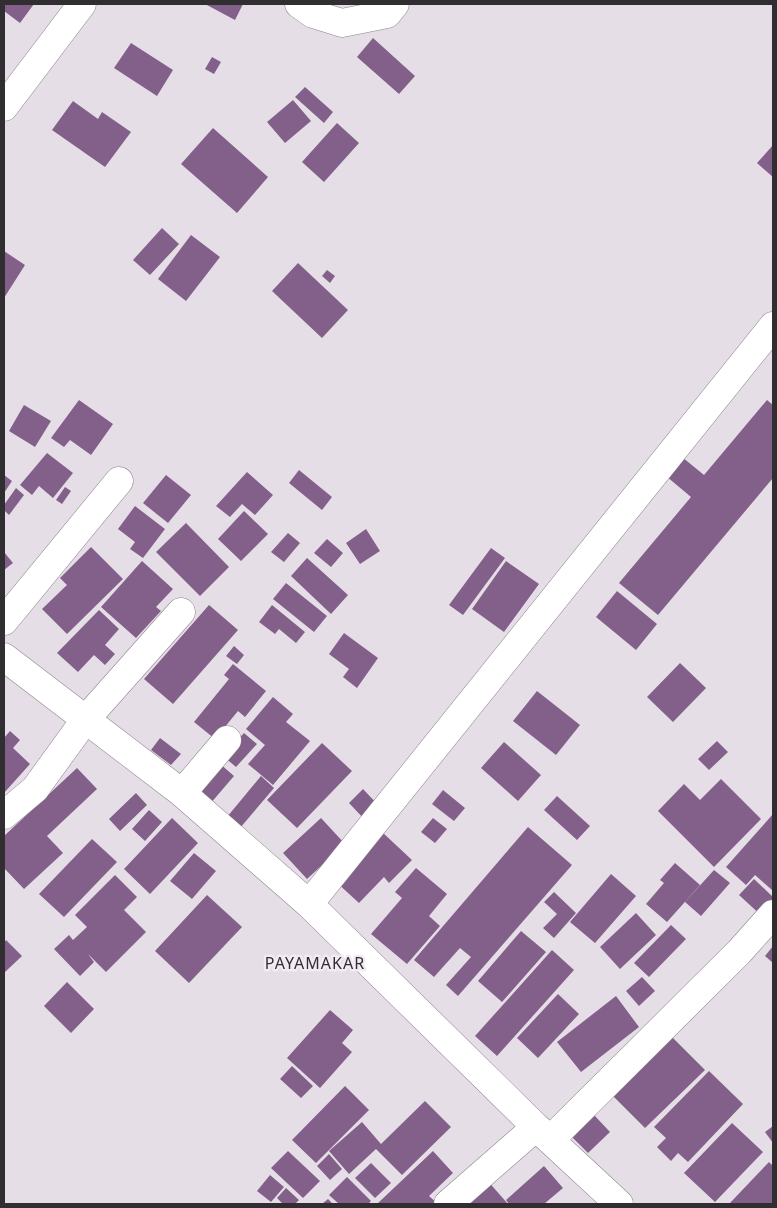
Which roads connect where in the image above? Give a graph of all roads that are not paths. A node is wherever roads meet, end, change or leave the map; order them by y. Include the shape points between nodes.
1 (82, 4) edge
2 (298, 4) edge
3 (394, 4) edge
4 (4, 107) edge
5 (773, 326) edge
6 (119, 481) dead end
7 (181, 612) dead end
8 (4, 621) edge
9 (4, 657) edge
10 (85, 720) junction
11 (227, 740) dead end
12 (182, 794) junction
13 (4, 815) edge
14 (309, 904) junction
15 (773, 914) edge
16 (543, 1134) junction
17 (448, 1204) edge
18 (619, 1204) edge

1 - 4 street
2 - 3 street via 313,14 342,23 387,14
5 - 14 street
6 - 8 street
7 - 10 street
9 - 10 street
10 - 12 street
10 - 13 street via 35,789
11 - 12 street
12 - 14 street
14 - 16 street
15 - 16 street via 739,952
16 - 17 street
16 - 18 street

